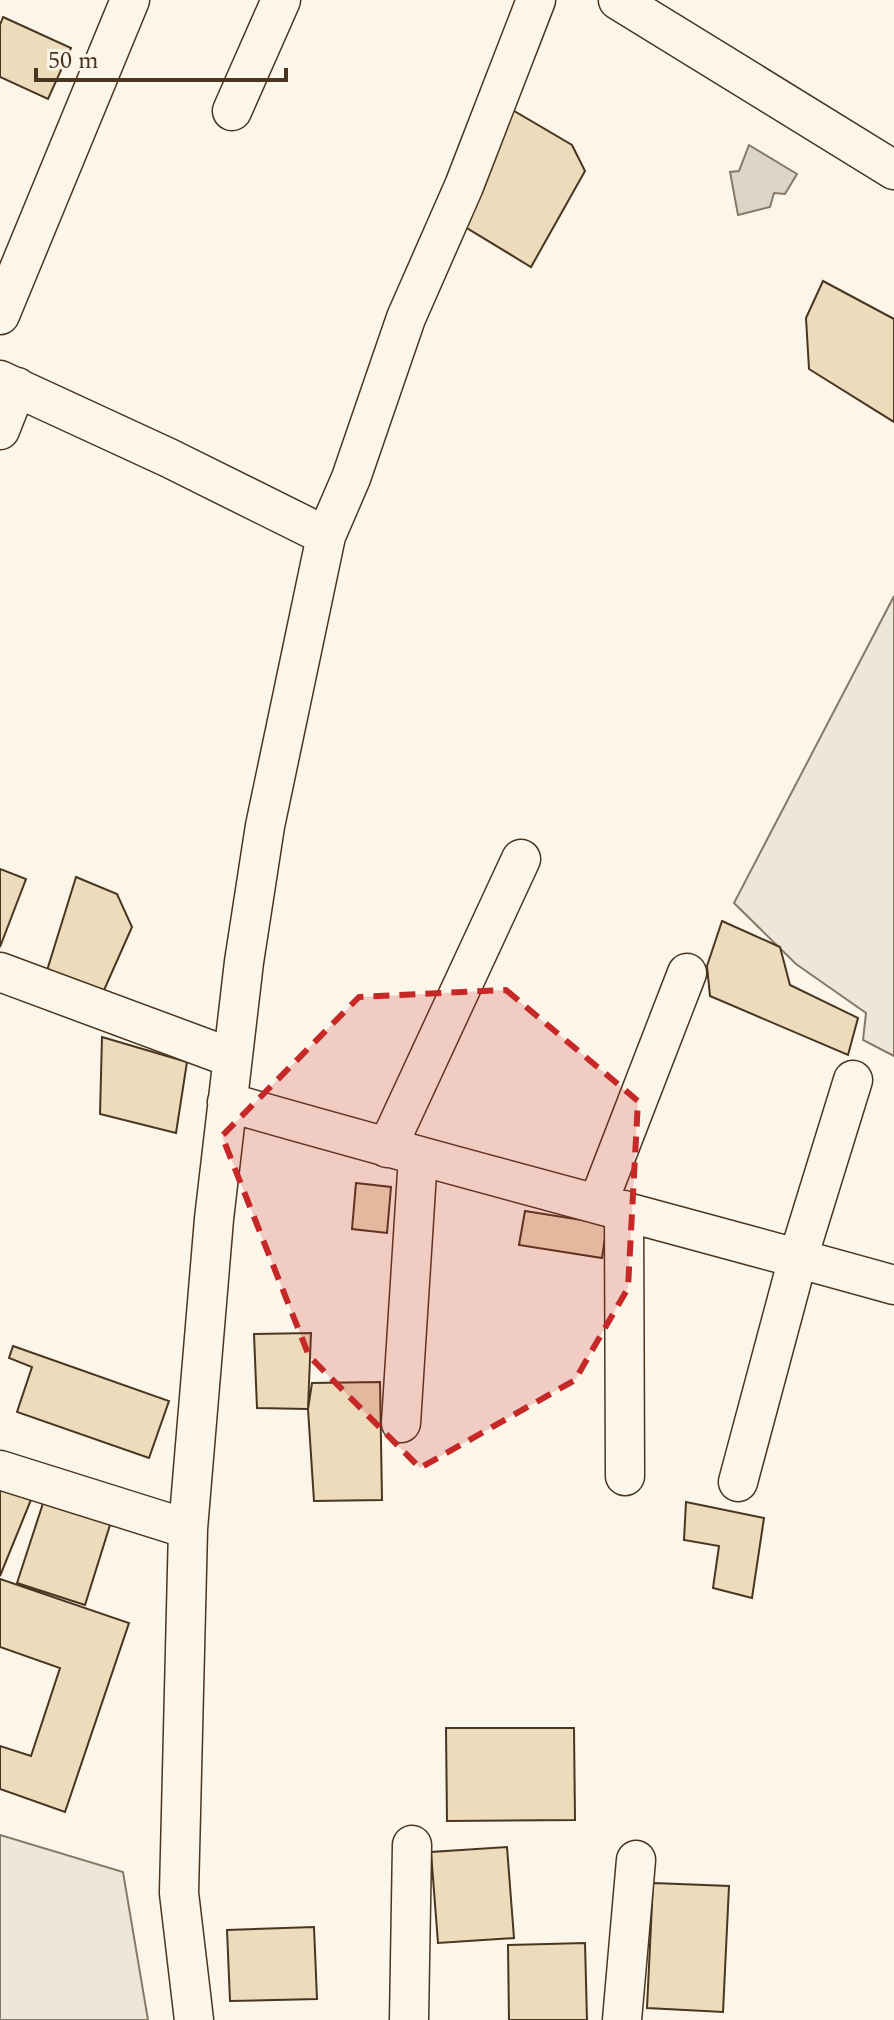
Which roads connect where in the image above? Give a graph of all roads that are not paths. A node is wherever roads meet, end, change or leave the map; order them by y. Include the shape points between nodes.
1 (130, 0) edge
2 (281, 0) edge
3 (536, 0) edge
4 (618, 0) edge
5 (232, 111) dead end
6 (894, 170) edge
7 (0, 315) edge
8 (8, 384) edge
9 (0, 430) edge
10 (326, 536) junction
11 (521, 859) dead end
12 (0, 972) edge
13 (687, 973) dead end
14 (232, 1058) junction
15 (853, 1080) dead end
16 (227, 1102) junction
17 (402, 1153) junction
18 (611, 1207) junction
19 (798, 1258) junction
20 (894, 1285) edge
21 (401, 1423) dead end
22 (0, 1470) edge
23 (625, 1476) dead end
24 (738, 1482) dead end
25 (188, 1529) junction
26 (412, 1845) dead end
27 (636, 1860) dead end
28 (194, 2020) edge
29 (409, 2020) edge
30 (622, 2020) edge

1 - 7 street
2 - 5 street
3 - 10 street via 406,318
4 - 6 street
8 - 9 street
8 - 10 street
10 - 14 street via 265,826
11 - 17 street
12 - 14 street
13 - 18 street
14 - 16 street
15 - 19 street
16 - 17 street
16 - 25 street
17 - 18 street
17 - 21 street
18 - 19 street
18 - 23 street
19 - 20 street
19 - 24 street
22 - 25 street
25 - 28 street via 179,1893
26 - 29 street
27 - 30 street

